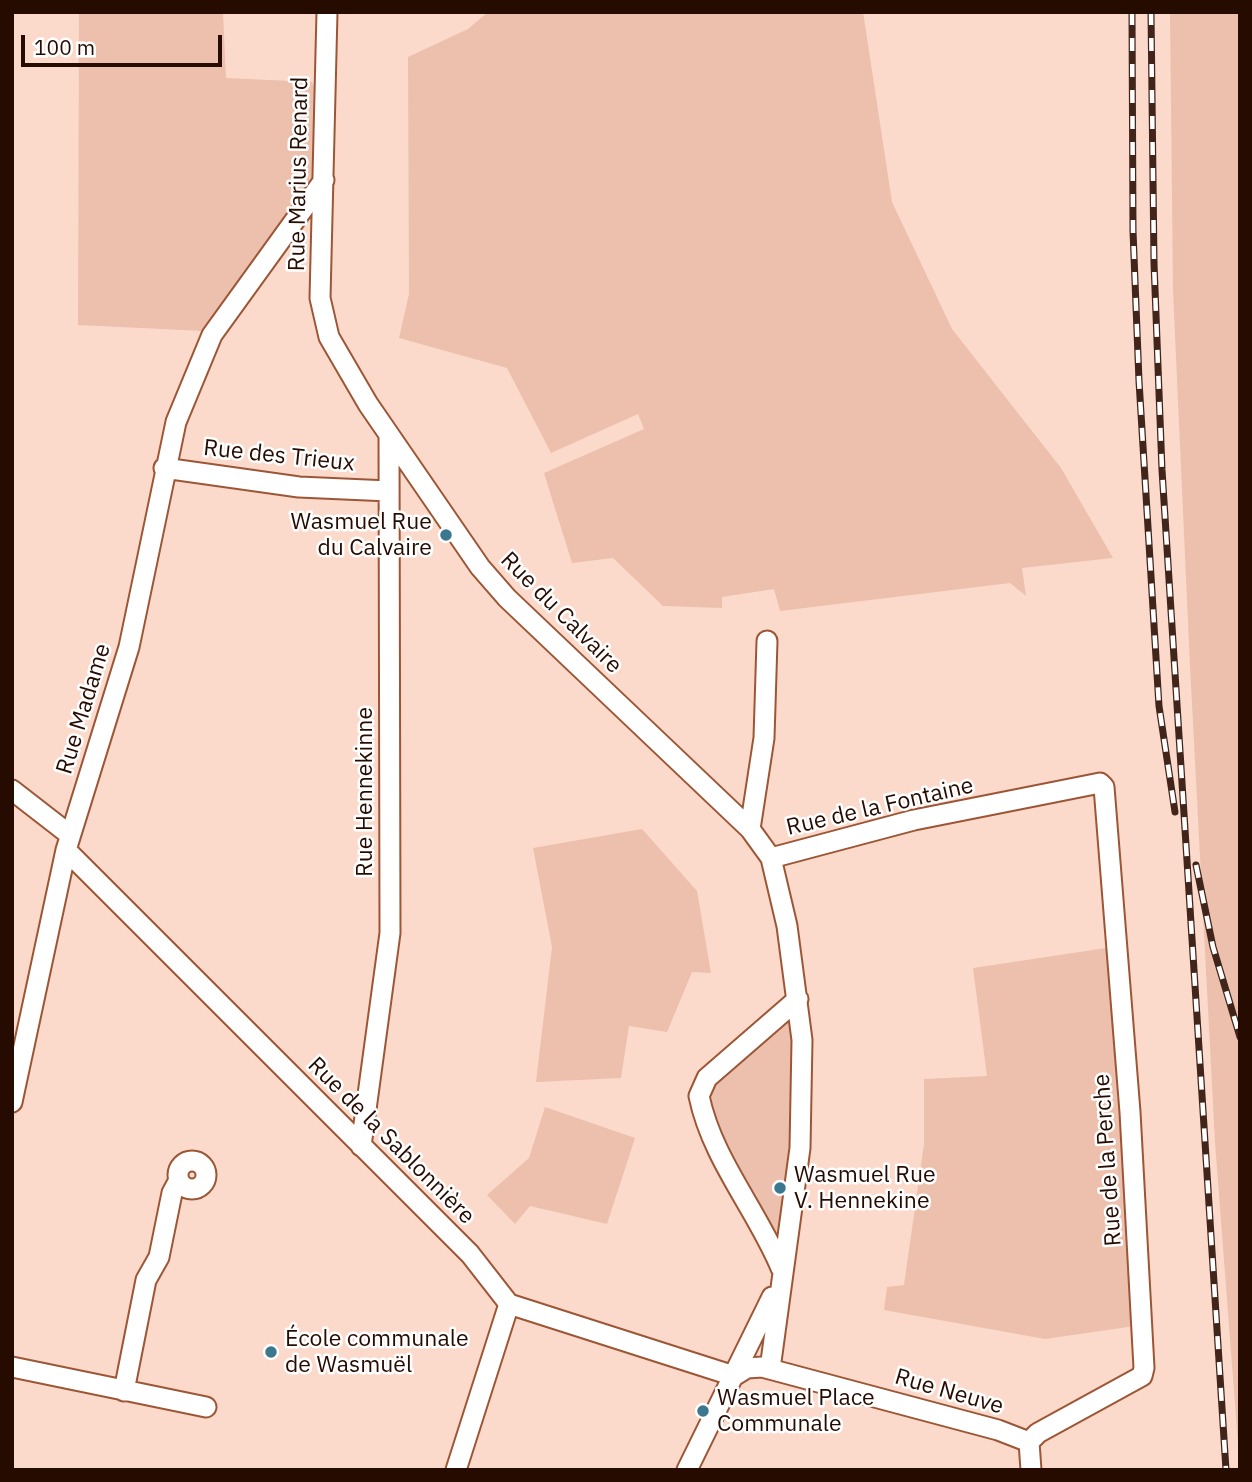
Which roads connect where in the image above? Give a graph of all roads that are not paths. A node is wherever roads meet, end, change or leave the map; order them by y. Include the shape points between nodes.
1 (327, 12) edge
2 (324, 180) junction
3 (329, 337) joint
4 (388, 436) junction
5 (164, 468) junction
6 (389, 491) junction
7 (767, 641) dead end
8 (1100, 783) joint
9 (12, 790) edge
10 (750, 829) junction
11 (68, 842) junction
12 (771, 858) junction
13 (798, 999) junction
14 (13, 1099) edge
15 (361, 1146) junction
16 (179, 1180) dead end
17 (781, 1269) junction
18 (509, 1304) junction
19 (12, 1367) edge
20 (770, 1369) junction
21 (734, 1376) junction
22 (124, 1391) junction
23 (206, 1407) dead end
24 (1029, 1442) junction
25 (456, 1470) edge
26 (687, 1470) edge
27 (1031, 1470) edge

1 - 2 street, Rue Marius Renard
2 - 3 street, Rue Marius Renard via 320,298
2 - 5 street, Rue Madame via 212,335 176,422
3 - 4 street, Rue du Calvaire
4 - 6 street, Rue Hennekinne
4 - 10 street, Rue du Calvaire via 507,598
5 - 6 street, Rue des Trieux via 299,487
5 - 11 street, Rue Madame via 130,647
6 - 15 street, Rue Hennekinne via 390,933
7 - 10 street via 764,738
8 - 12 street, Rue de la Fontaine via 914,820
8 - 24 street, Rue de la Perche via 1104,787 1130,1112 1144,1368 1142,1376
9 - 11 street, Rue de la Sablonnière
10 - 12 street, Rue du Calvaire
11 - 14 street, Rue Madame
11 - 15 street, Rue de la Sablonnière
12 - 13 street, Rue de la Fontaine
13 - 17 street, Rue de la Fontaine via 801,1135
13 - 17 street via 707,1078 699,1096 725,1164
15 - 18 street, Rue de la Sablonnière via 470,1254
16 - 22 street via 159,1256 146,1280
17 - 20 street
17 - 21 street via 772,1299
18 - 21 street
18 - 25 street
19 - 22 street
20 - 21 street, Rue Neuve via 755,1366
20 - 24 street, Rue Neuve
21 - 26 street
22 - 23 street
24 - 27 street

